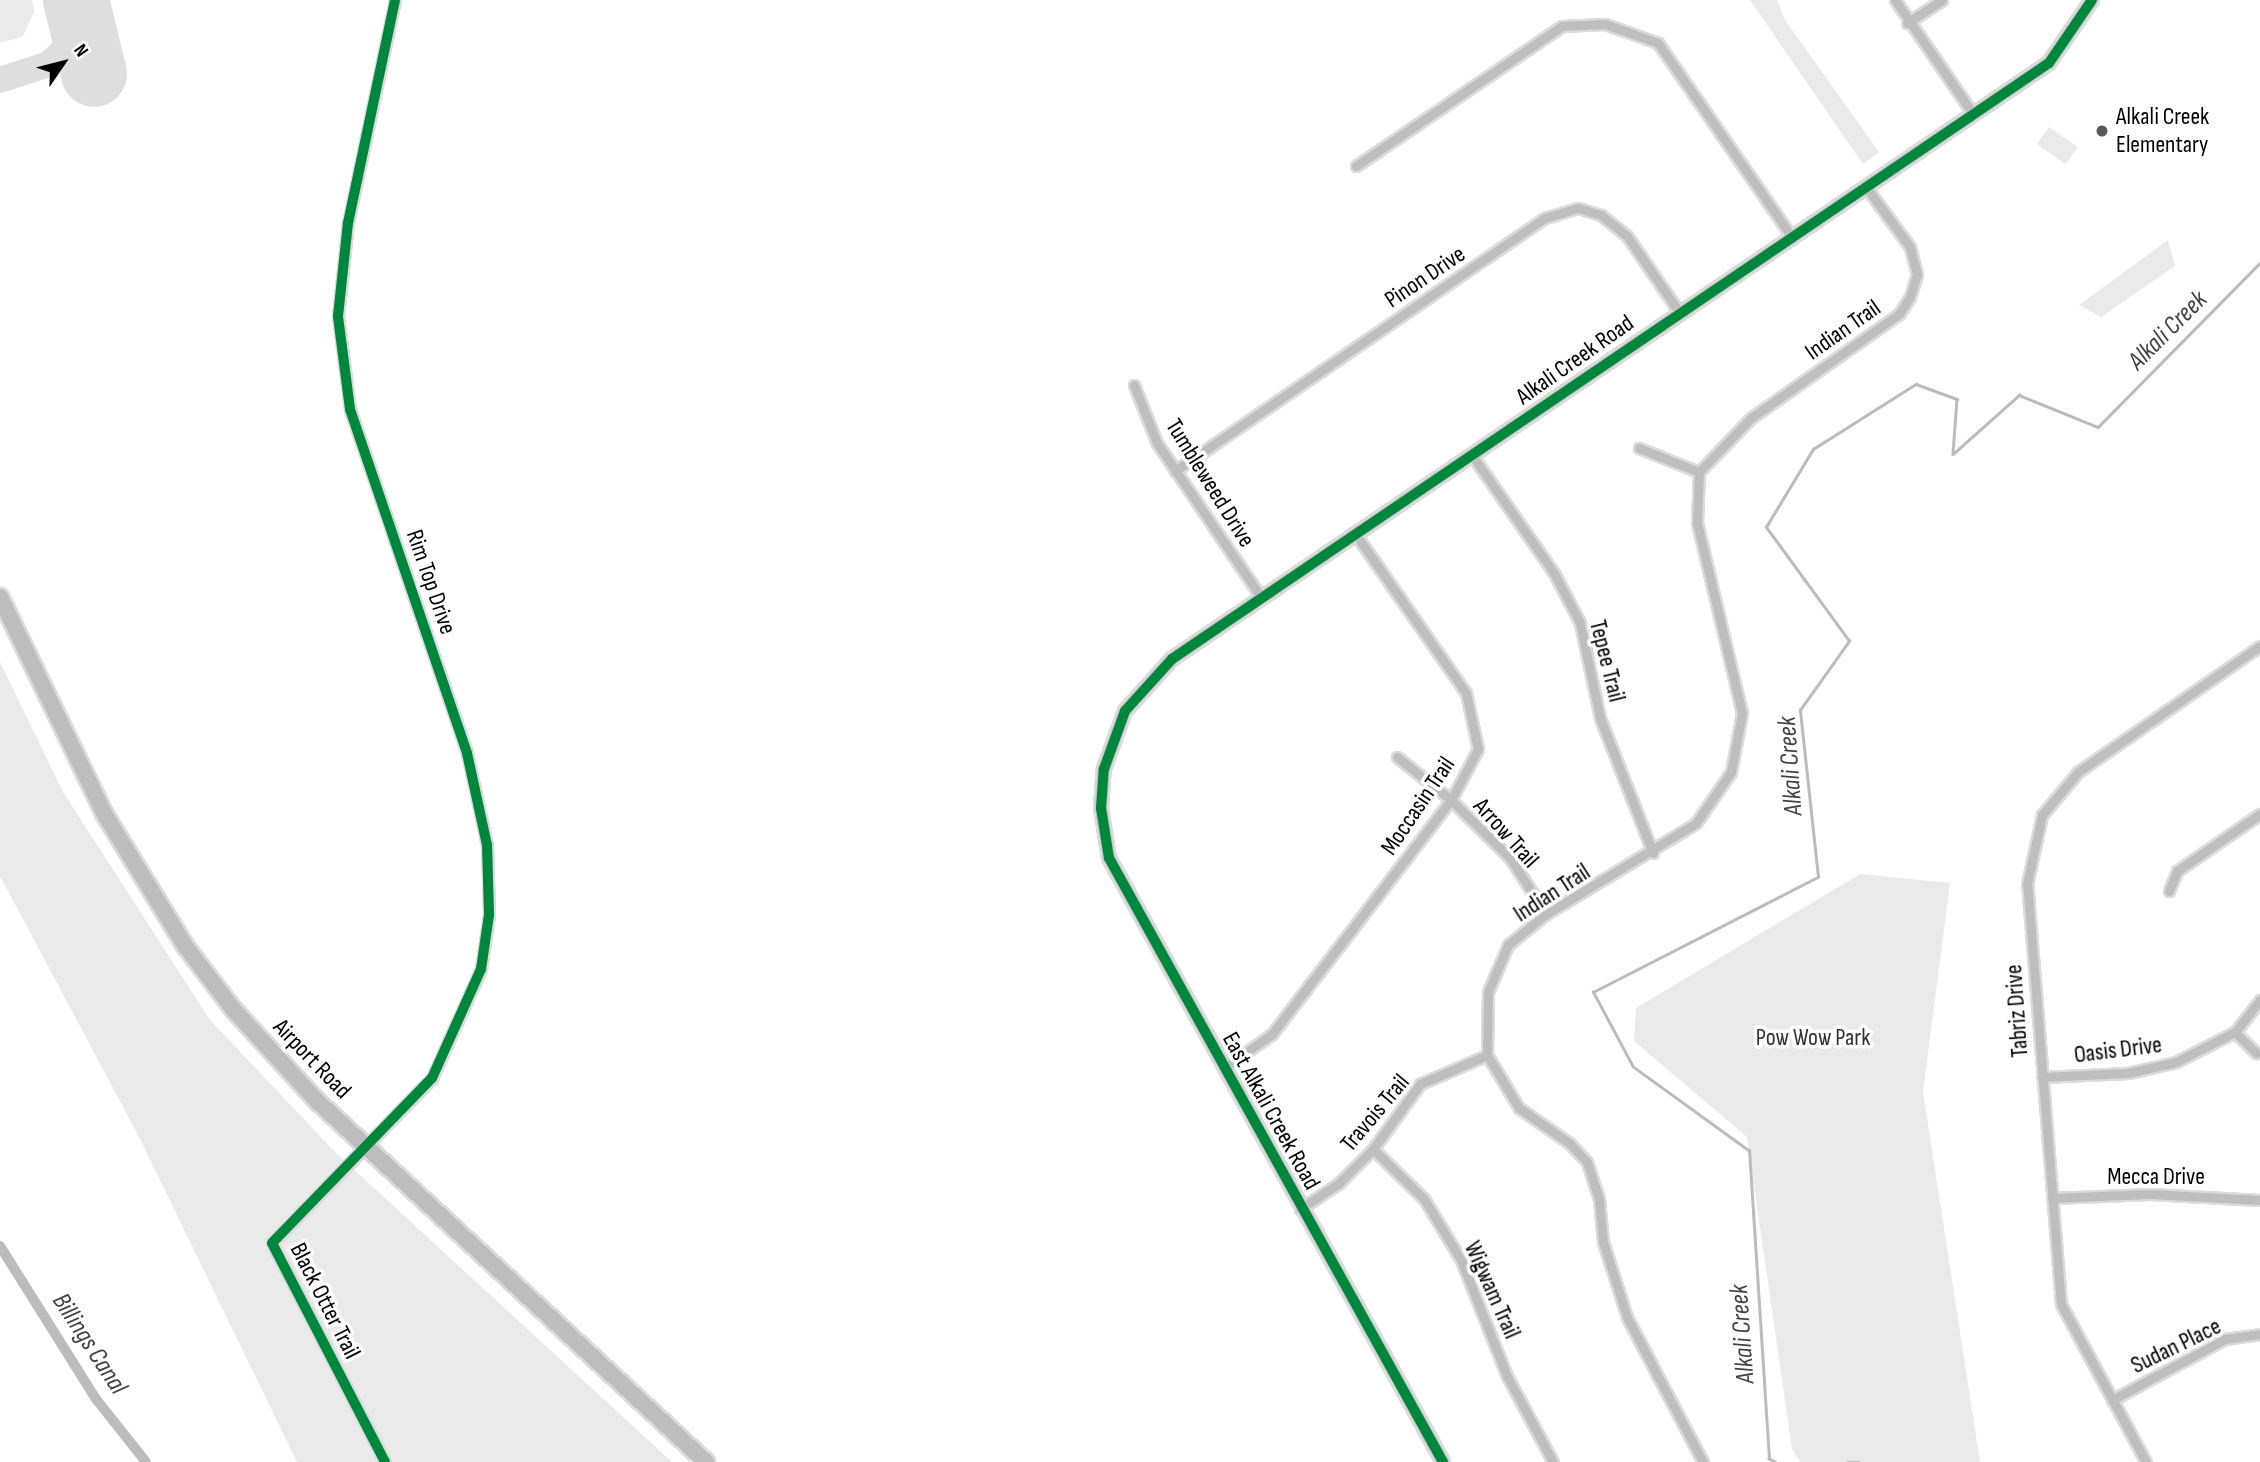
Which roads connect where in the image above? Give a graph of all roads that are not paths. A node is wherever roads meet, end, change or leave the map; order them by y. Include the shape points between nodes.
1 (395, 0) edge
2 (1895, 0) edge
3 (1942, 0) edge
4 (2092, 0) edge
5 (1907, 23) junction
6 (1973, 114) junction
7 (1356, 166) dead end
8 (1866, 187) junction
9 (1792, 237) junction
10 (1679, 312) junction
11 (1134, 385) dead end
12 (1639, 448) dead end
13 (1474, 458) junction
14 (1175, 471) junction
15 (1699, 472) junction
16 (1356, 535) junction
17 (0, 597) edge
18 (1261, 597) junction
19 (2260, 646) edge
20 (1397, 757) dead end
21 (1104, 769) joint
22 (1451, 800) junction
23 (2260, 814) edge
24 (1653, 853) junction
25 (2169, 891) dead end
26 (1546, 914) junction
27 (2260, 1000) edge
28 (2235, 1032) junction
29 (2256, 1053) dead end
30 (1487, 1055) junction
31 (1224, 1068) junction
32 (2042, 1077) junction
33 (369, 1148) junction
34 (1373, 1149) junction
35 (2052, 1198) junction
36 (2260, 1200) edge
37 (1300, 1209) junction
38 (2260, 1334) edge
39 (2112, 1400) junction
40 (385, 1462) edge
41 (706, 1462) edge
42 (1443, 1462) edge
43 (1553, 1462) edge
44 (1703, 1462) edge
45 (2146, 1462) edge

1 - 33 street, Rim Top Drive via 348,223 338,316 350,408 467,753 487,845 489,915 481,969 432,1078
2 - 5 street
3 - 5 street
4 - 6 street, Alkali Creek Road via 2049,63
5 - 6 street
6 - 8 street, Alkali Creek Road
7 - 9 street via 1562,26 1605,24 1658,43
8 - 9 street, Alkali Creek Road
8 - 15 street, Indian Trail via 1910,247 1917,274 1910,297 1899,314 1751,418
9 - 10 street, Alkali Creek Road
10 - 13 street, Alkali Creek Road
10 - 14 street, Pinon Drive via 1628,236 1601,215 1578,208 1545,218
11 - 14 street, Tumbleweed Drive via 1157,443
12 - 15 street
13 - 16 street, Alkali Creek Road
13 - 24 street, Tepee Trail via 1554,573 1580,623 1601,718
14 - 18 street, Tumbleweed Drive
15 - 24 street, Indian Trail via 1698,523 1742,713 1731,772 1696,823
16 - 18 street, Alkali Creek Road
16 - 22 street, Moccasin Trail via 1466,693 1478,749
17 - 33 highway, Airport Road via 105,815 186,947 233,1009
18 - 21 street, Alkali Creek Road via 1145,684 1125,711
19 - 32 street, Tabriz Drive via 2078,772 2042,815 2027,884
20 - 22 street, Arrow Trail
21 - 31 street, East Alkali Creek Road via 1101,808 1109,858
22 - 26 street, Arrow Trail via 1510,858
22 - 31 street, Moccasin Trail via 1272,1034
23 - 25 street via 2177,871
24 - 26 street, Indian Trail
26 - 30 street, Indian Trail via 1508,945 1488,992
27 - 28 street, Oasis Drive
28 - 29 street
28 - 32 street, Oasis Drive via 2164,1065 2128,1073
30 - 34 street, Travois Trail via 1420,1084
30 - 44 street via 1519,1108 1569,1143 1587,1162 1599,1199 1603,1241 1628,1317
31 - 37 street, East Alkali Creek Road
32 - 35 street, Tabriz Drive
33 - 40 street, Black Otter Trail via 272,1243
33 - 41 highway, Airport Road
34 - 37 street, Travois Trail via 1339,1183
34 - 43 street, Wigwam Trail via 1424,1199 1461,1260 1507,1376
35 - 36 street, Mecca Drive via 2150,1194
35 - 39 street, Tabriz Drive via 2061,1304
37 - 42 street, East Alkali Creek Road
38 - 39 street, Sudan Place via 2225,1339
39 - 45 street, Tabriz Drive

